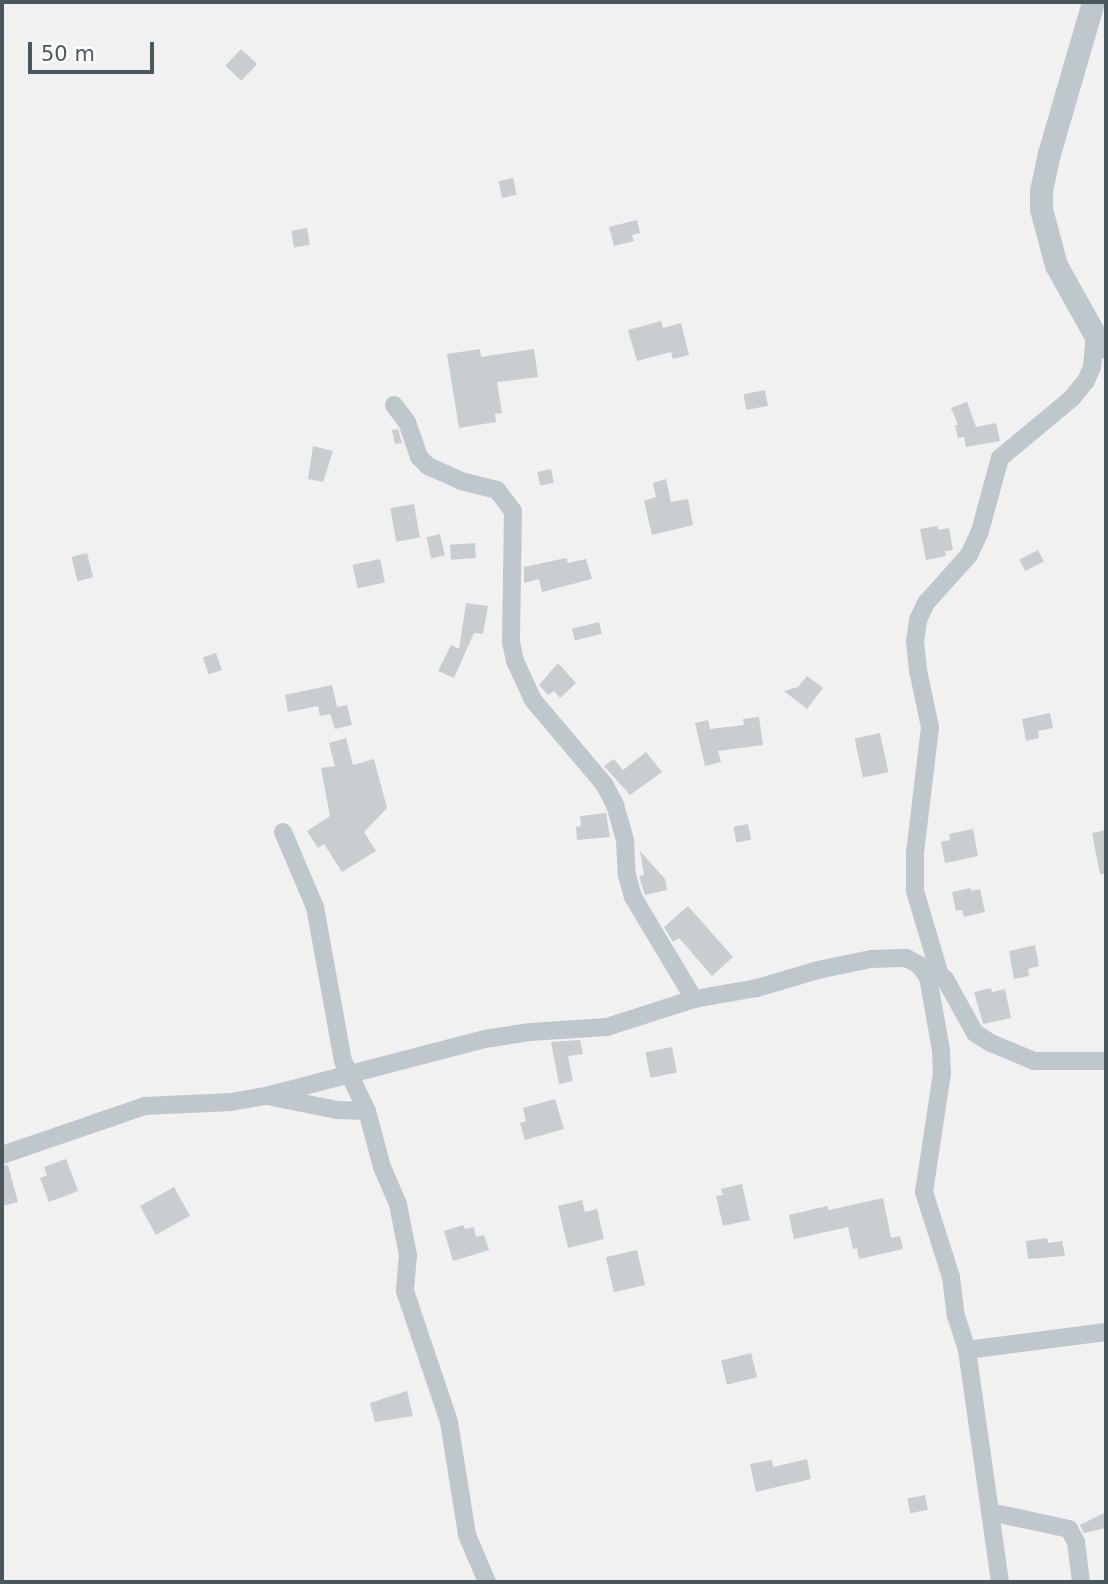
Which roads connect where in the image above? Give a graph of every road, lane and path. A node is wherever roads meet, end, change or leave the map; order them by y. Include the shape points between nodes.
1 (1093, 2) edge
2 (1100, 341) edge
3 (394, 405) dead end
4 (283, 832) dead end
5 (919, 965) junction
6 (939, 972) junction
7 (694, 999) junction
8 (1106, 1061) edge
9 (349, 1076) junction
10 (266, 1096) junction
11 (367, 1111) junction
12 (2, 1155) edge
13 (1106, 1332) edge
14 (967, 1350) junction
15 (990, 1512) junction
16 (487, 1582) edge
17 (1000, 1582) edge
18 (1081, 1582) edge

1 - 2 street via 1041,190 1045,231 1056,265
2 - 6 street via 1086,382 1000,458 980,531 968,555 926,603 918,620 918,670 930,727 915,891
3 - 7 street via 428,466 497,490 513,511 511,642 515,661 533,700 604,784 625,841 633,897
4 - 9 street via 315,907
5 - 6 street
5 - 7 street via 906,958 871,958 757,988
5 - 14 street via 928,977 942,1060 924,1192
6 - 8 street via 975,1032 991,1043 1034,1061
7 - 9 street via 607,1027 485,1039
9 - 10 street
9 - 11 street
10 - 11 street
10 - 12 street via 145,1106
11 - 16 street via 401,1213 408,1255 405,1291 449,1422 467,1535
13 - 14 street
14 - 15 street
15 - 17 street
15 - 18 street via 1069,1529 1076,1542

